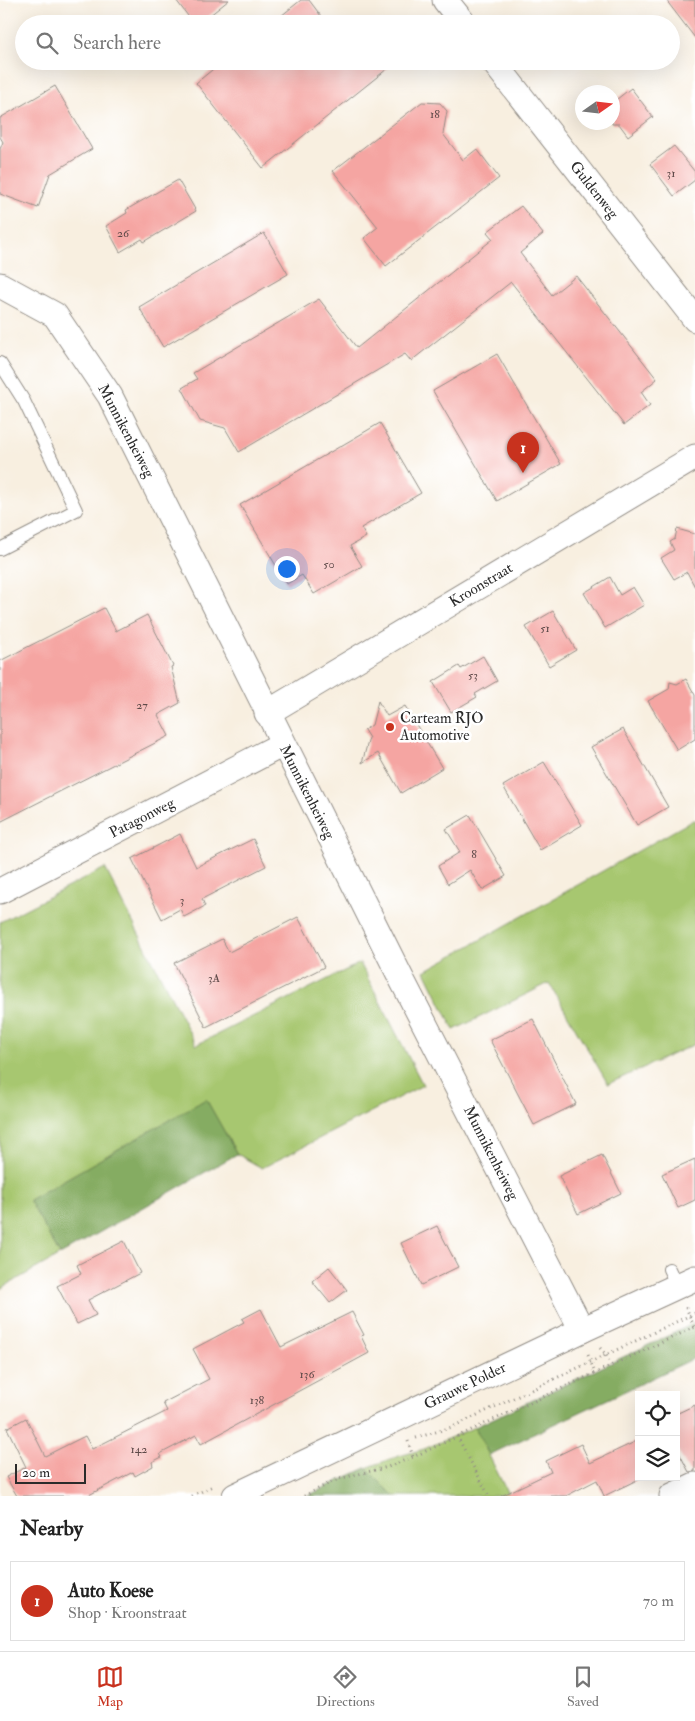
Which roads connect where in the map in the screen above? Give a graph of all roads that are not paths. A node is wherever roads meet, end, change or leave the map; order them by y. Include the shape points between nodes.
1 (445, 0) edge
2 (457, 15) edge
3 (500, 70) edge
4 (0, 285) edge
5 (695, 319) edge
6 (0, 363) edge
7 (695, 457) edge
8 (0, 548) edge
9 (267, 713) junction
10 (283, 744) junction
11 (0, 891) edge
12 (680, 1278) edge
13 (582, 1330) junction
14 (235, 1496) edge

1 - 2 street
3 - 5 street, Guldenweg
4 - 9 street, Munnikenheiweg via 55,315 110,396
6 - 8 lane via 24,401 76,510
7 - 9 street, Kroonstraat
9 - 10 street, Munnikenheiweg
10 - 11 street, Patagonweg
10 - 13 street, Munnikenheiweg
12 - 13 street, Grauwe Polder
13 - 14 street, Grauwe Polder

